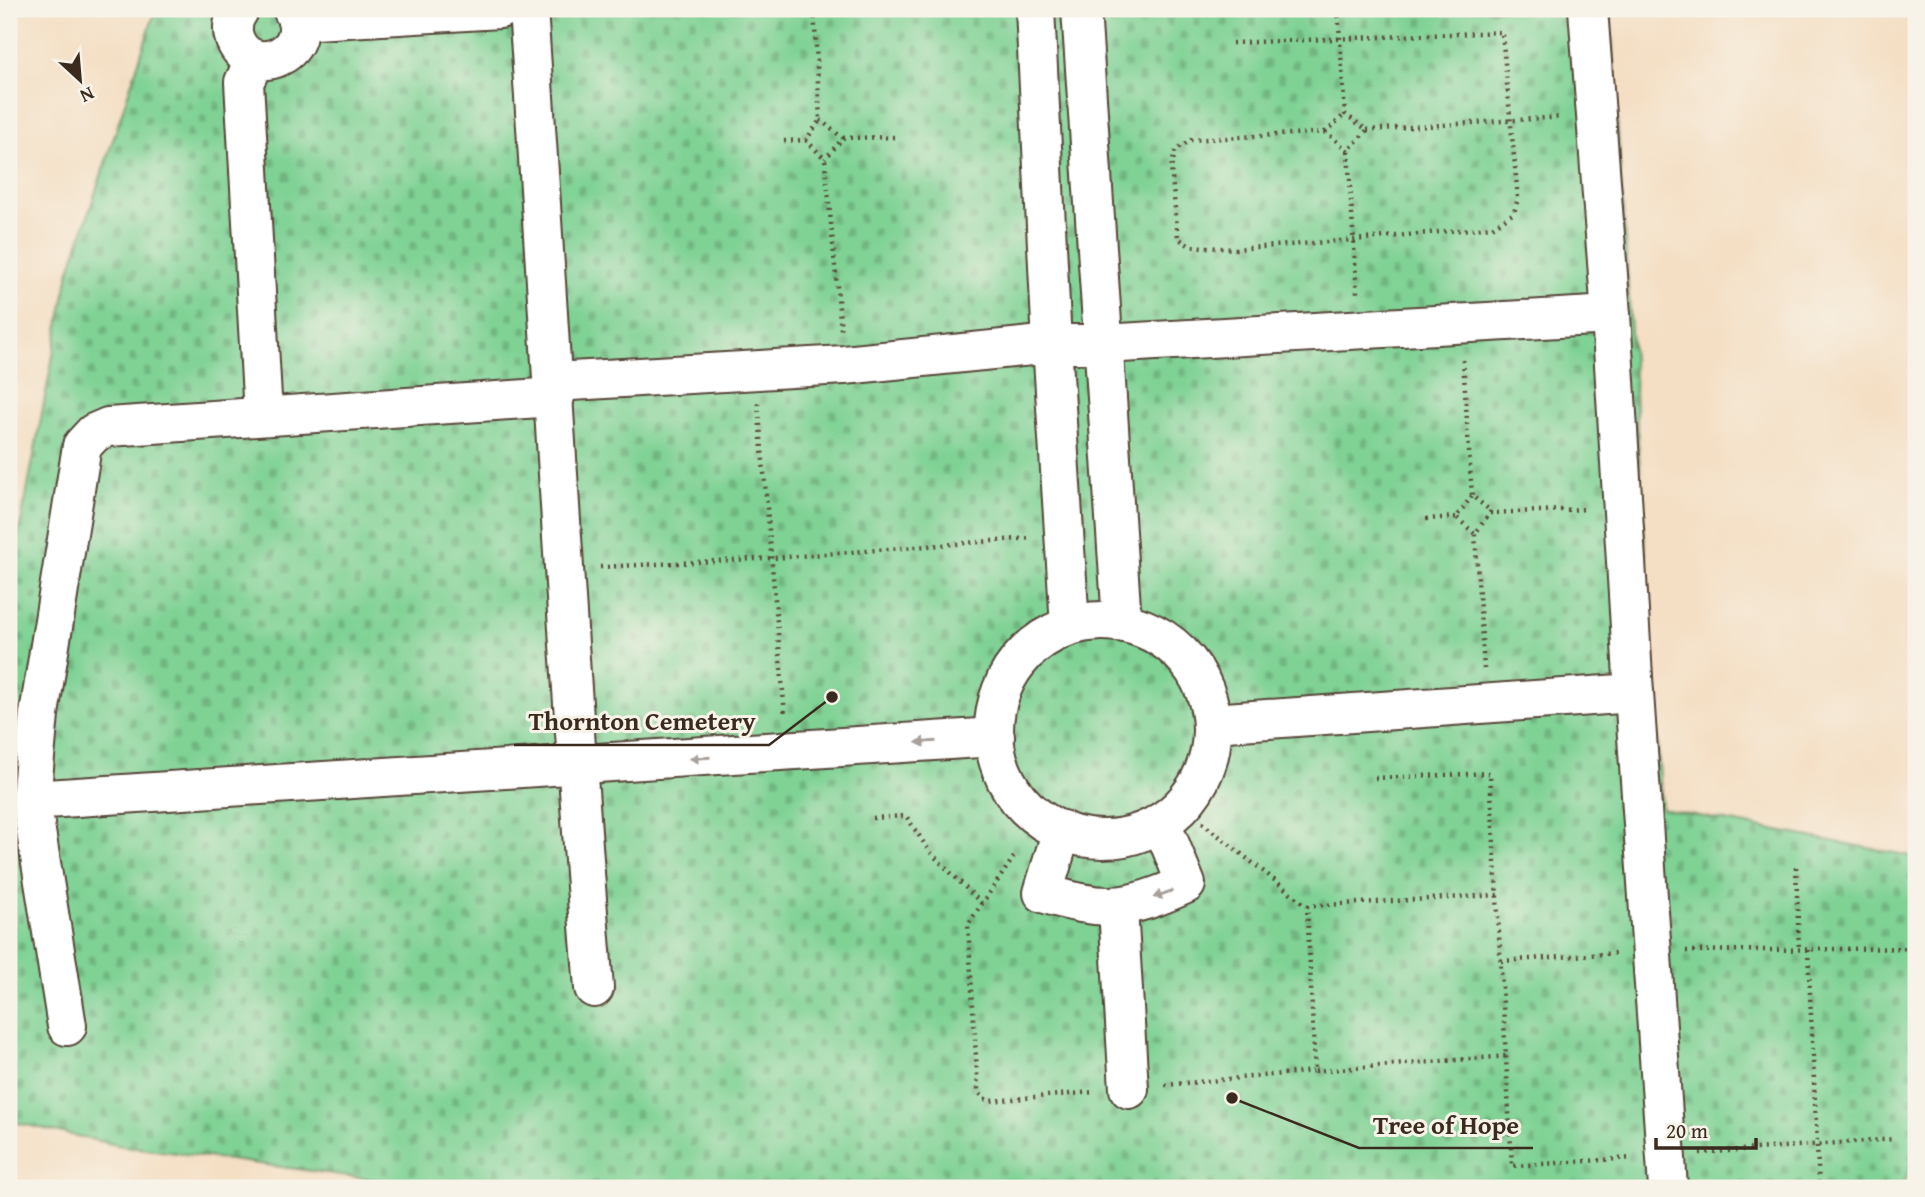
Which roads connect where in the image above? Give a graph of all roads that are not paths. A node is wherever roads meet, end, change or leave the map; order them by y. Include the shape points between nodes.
1 (240, 9) edge
2 (500, 9) edge
3 (528, 9) edge
4 (1035, 9) edge
5 (1081, 9) edge
6 (1588, 9) edge
7 (295, 15) edge
8 (256, 60) junction
9 (1611, 315) junction
10 (1052, 344) junction
11 (1103, 344) junction
12 (554, 390) junction
13 (263, 415) junction
14 (1122, 622) junction
15 (1070, 626) junction
16 (1634, 693) junction
17 (1212, 723) junction
18 (995, 737) junction
19 (576, 766) junction
20 (32, 800) junction
21 (1172, 815) junction
22 (1051, 825) junction
23 (1118, 908) junction
24 (594, 988) dead end
25 (67, 1026) dead end
26 (1129, 1088) road end
27 (1667, 1172) edge

1 - 8 lane via 234,37
2 - 7 lane
3 - 12 lane
4 - 10 lane
5 - 11 lane
6 - 9 lane
7 - 8 lane via 299,30 291,49 272,61
8 - 13 lane via 244,82
9 - 11 lane
9 - 16 lane
10 - 11 lane
10 - 12 lane
10 - 15 lane
11 - 14 lane
12 - 13 lane
12 - 19 lane
13 - 20 lane via 108,427 82,446 39,714
14 - 15 lane
14 - 17 lane via 1152,633 1179,651 1205,692
15 - 18 lane via 1038,643 1013,668 998,702
16 - 17 lane
16 - 27 lane
17 - 21 lane via 1202,775
18 -> 19 lane
18 - 22 lane via 1013,791
19 - 20 lane
19 - 24 lane
20 - 25 lane
21 - 22 lane via 1145,830 1109,838 1091,838
21 -> 23 lane via 1186,884
22 - 23 lane via 1042,893 1082,905
23 - 26 lane

